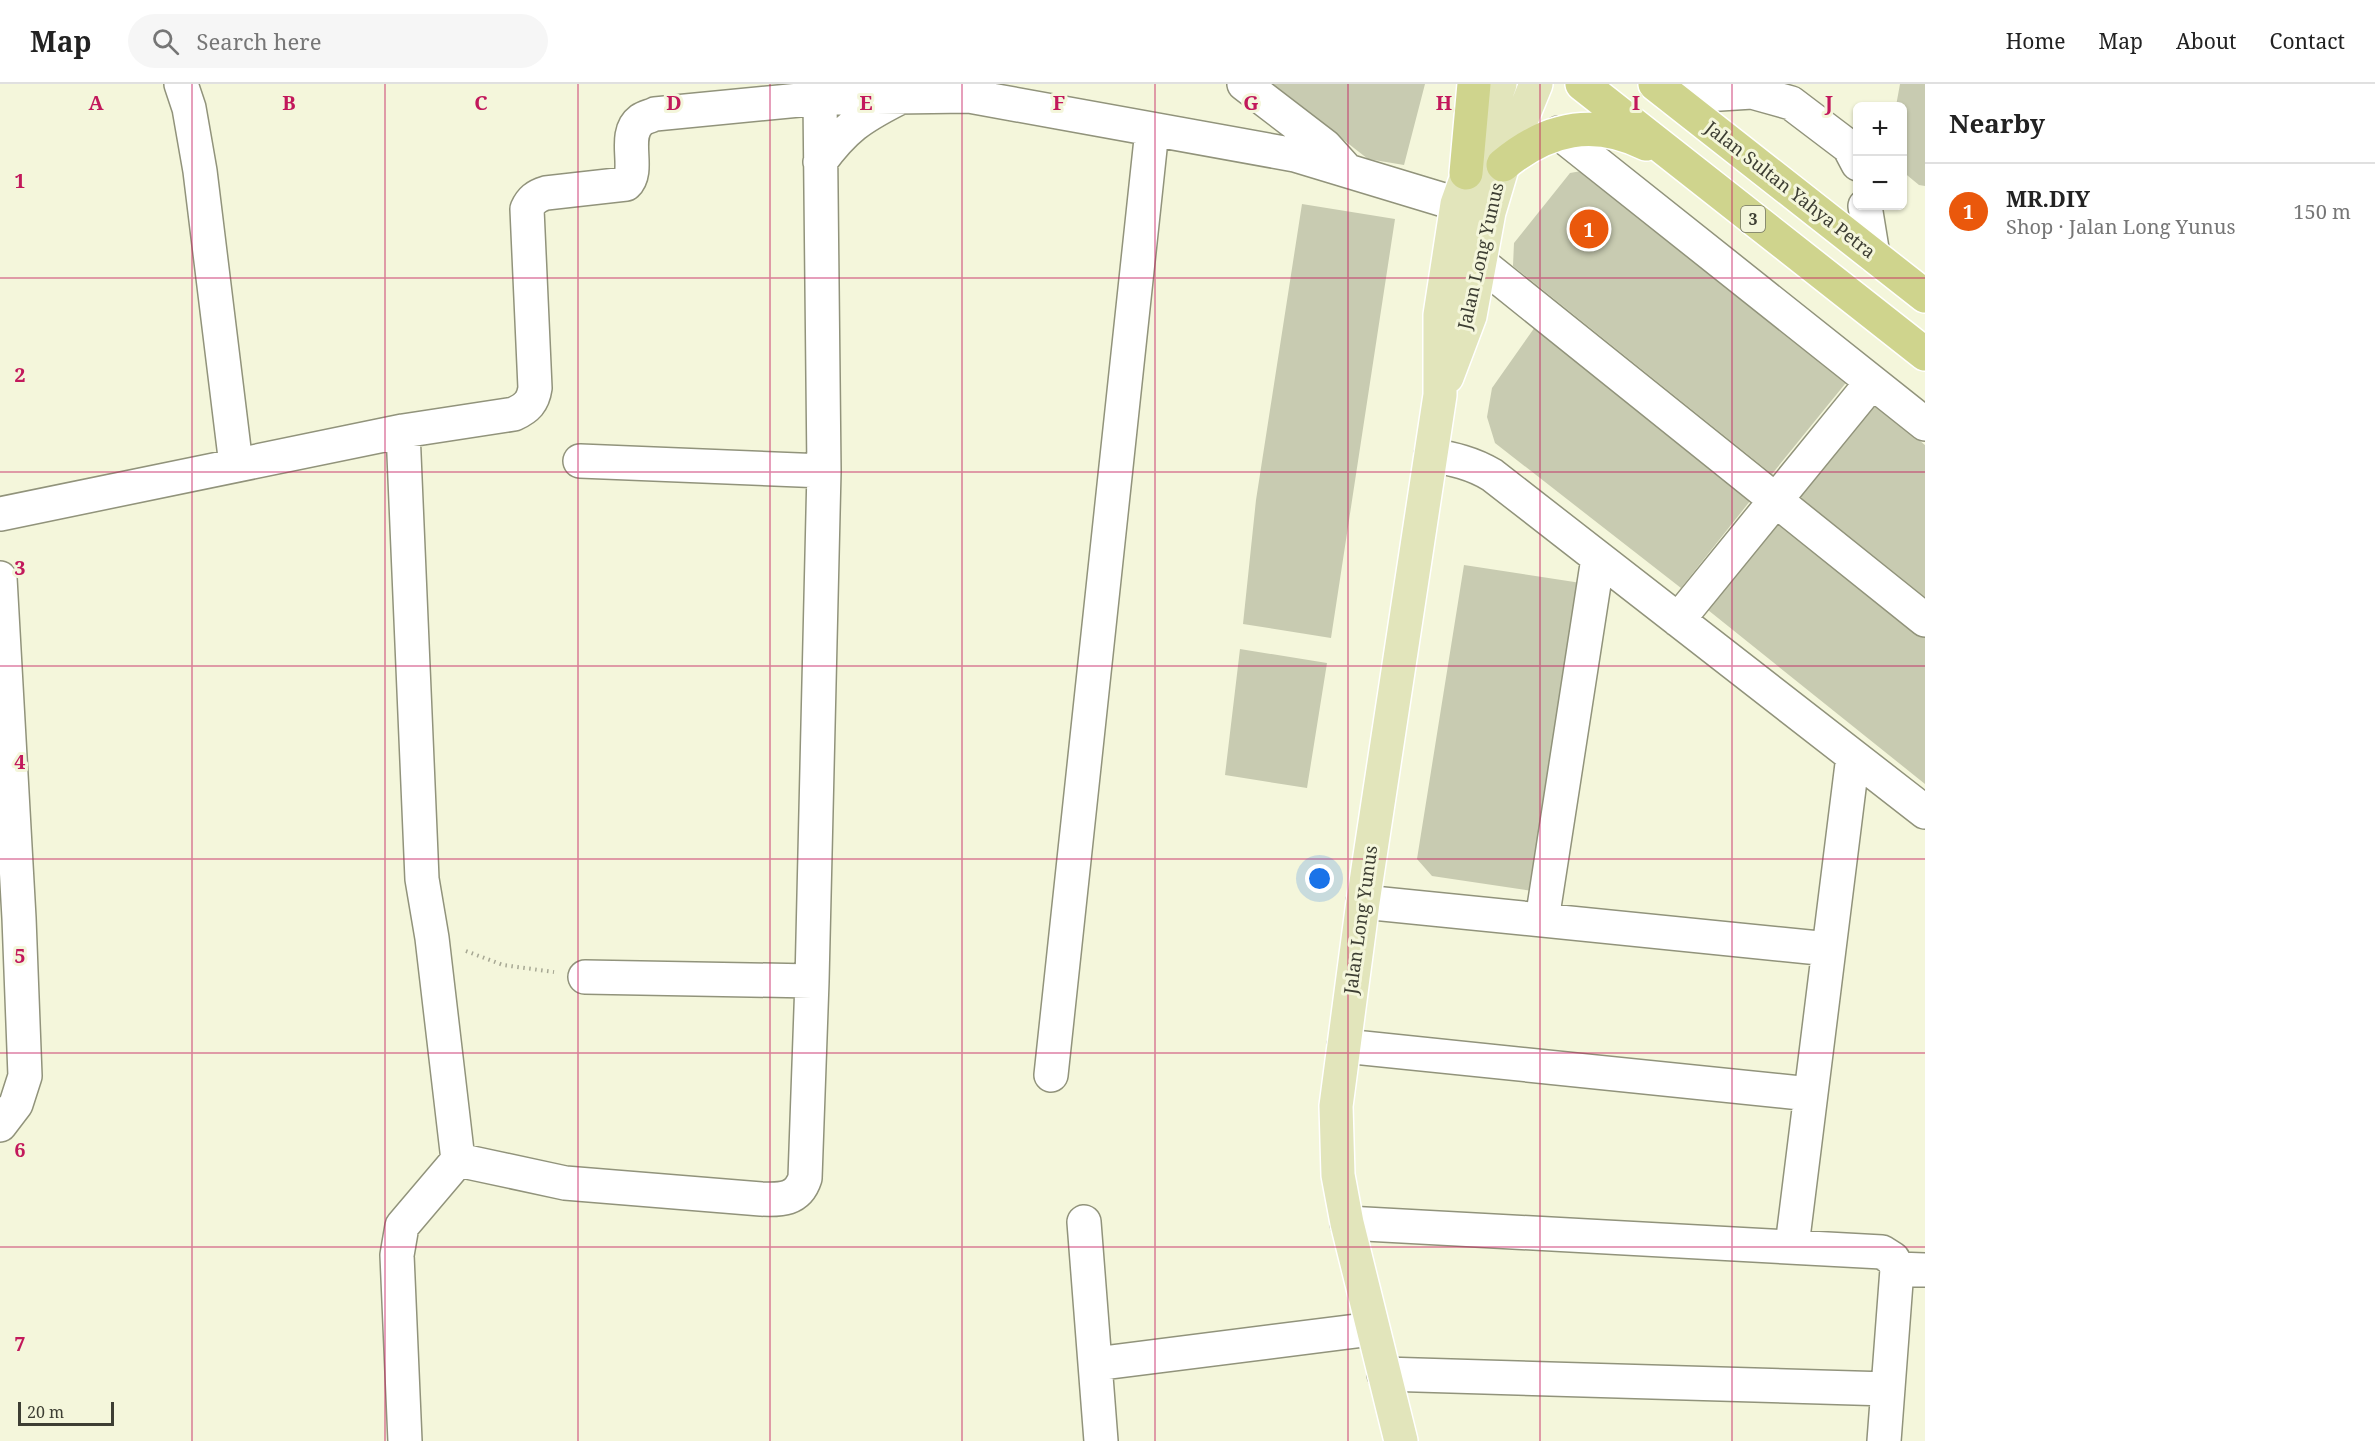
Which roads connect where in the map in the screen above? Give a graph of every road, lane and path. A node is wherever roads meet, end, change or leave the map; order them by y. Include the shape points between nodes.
1 (181, 84) edge
2 (1244, 84) edge
3 (1474, 84) edge
4 (1500, 84) edge
5 (1536, 84) edge
6 (1582, 84) edge
7 (1664, 91) edge
8 (904, 96) junction
9 (820, 98) junction
10 (1152, 130) junction
11 (1559, 133) junction
12 (1853, 156) edge
13 (1678, 159) junction
14 (820, 162) junction
15 (1503, 165) junction
16 (1348, 171) junction
17 (1466, 173) junction
18 (1456, 204) junction
19 (1866, 210) edge
20 (1873, 255) junction
21 (1479, 262) junction
22 (1925, 296) edge
23 (1925, 354) edge
24 (1872, 381) junction
25 (1440, 395) junction
26 (1925, 424) edge
27 (403, 431) junction
28 (1431, 455) junction
29 (580, 462) dead end
30 (236, 465) junction
31 (824, 471) junction
32 (1776, 500) junction
33 (0, 514) edge
34 (1598, 558) junction
35 (0, 578) edge
36 (1678, 620) junction
37 (1925, 620) edge
38 (1853, 756) junction
39 (1925, 812) edge
40 (1363, 902) junction
41 (1542, 920) junction
42 (432, 938) junction
43 (1829, 949) junction
44 (585, 976) joint
45 (812, 981) junction
46 (1344, 1046) junction
47 (1051, 1075) dead end
48 (1810, 1094) junction
49 (0, 1125) edge
50 (458, 1160) junction
51 (1084, 1222) dead end
52 (1347, 1223) junction
53 (1792, 1246) junction
54 (1911, 1270) edge
55 (1372, 1329) junction
56 (1095, 1364) junction
57 (1384, 1374) junction
58 (1888, 1389) junction
59 (405, 1441) edge
60 (1101, 1441) edge
61 (1401, 1441) edge
62 (1884, 1441) edge

1 - 30 street via 200,171
2 - 16 street via 1325,146
3 - 17 highway
4 - 17 main road, Jalan Long Yunus
5 - 15 main road, Jalan Long Yunus
6 - 13 highway, 3
7 - 12 street via 1752,92 1791,103 1849,147
7 - 20 highway, Jalan Sultan Yahya Petra
8 - 9 street
8 - 10 street via 969,96
8 - 14 street via 860,118
9 - 14 street
9 - 27 street via 655,114 640,120 633,130 631,175 626,184 537,195 526,218 534,398 514,414
10 - 16 street via 1295,155
10 - 47 street
11 - 13 highway via 1607,130
11 - 15 highway via 1522,149
11 - 24 street
13 - 23 highway, 3
14 - 31 street
15 - 21 main road, Jalan Long Yunus
16 - 18 street
17 - 18 main road, Jalan Long Yunus
18 - 25 main road, Jalan Long Yunus via 1440,315
19 - 20 street
20 - 22 highway, Jalan Sultan Yahya Petra
21 - 25 main road, Jalan Long Yunus via 1470,316
21 - 32 street
24 - 26 street
24 - 32 street
25 - 28 main road, Jalan Long Yunus
27 - 30 street
27 - 42 street via 422,879
28 - 34 street via 1477,465
28 - 40 main road, Jalan Long Yunus
29 - 31 street
30 - 33 street
31 - 45 street
32 - 36 street
32 - 37 street
34 - 36 street
34 - 41 street
35 - 49 street via 25,1076 16,1104
36 - 38 street
38 - 39 street
38 - 43 street
40 - 41 street
40 - 46 main road, Jalan Long Yunus
41 - 43 street
42 - 44 path via 503,965
42 - 50 street
43 - 48 street
44 - 45 street
45 - 50 street via 806,1170 802,1186 789,1198 565,1183
46 - 48 street
46 - 52 main road, Jalan Long Yunus via 1336,1106 1338,1175
48 - 53 street
50 - 59 street via 402,1226 397,1255
51 - 56 street
52 - 53 street
52 - 55 main road, Jalan Long Yunus
53 - 54 street via 1882,1252
54 - 58 street
55 - 56 street
55 - 57 main road, Jalan Long Yunus
56 - 60 street
57 - 58 street
57 - 61 main road, Jalan Long Yunus
58 - 62 street

